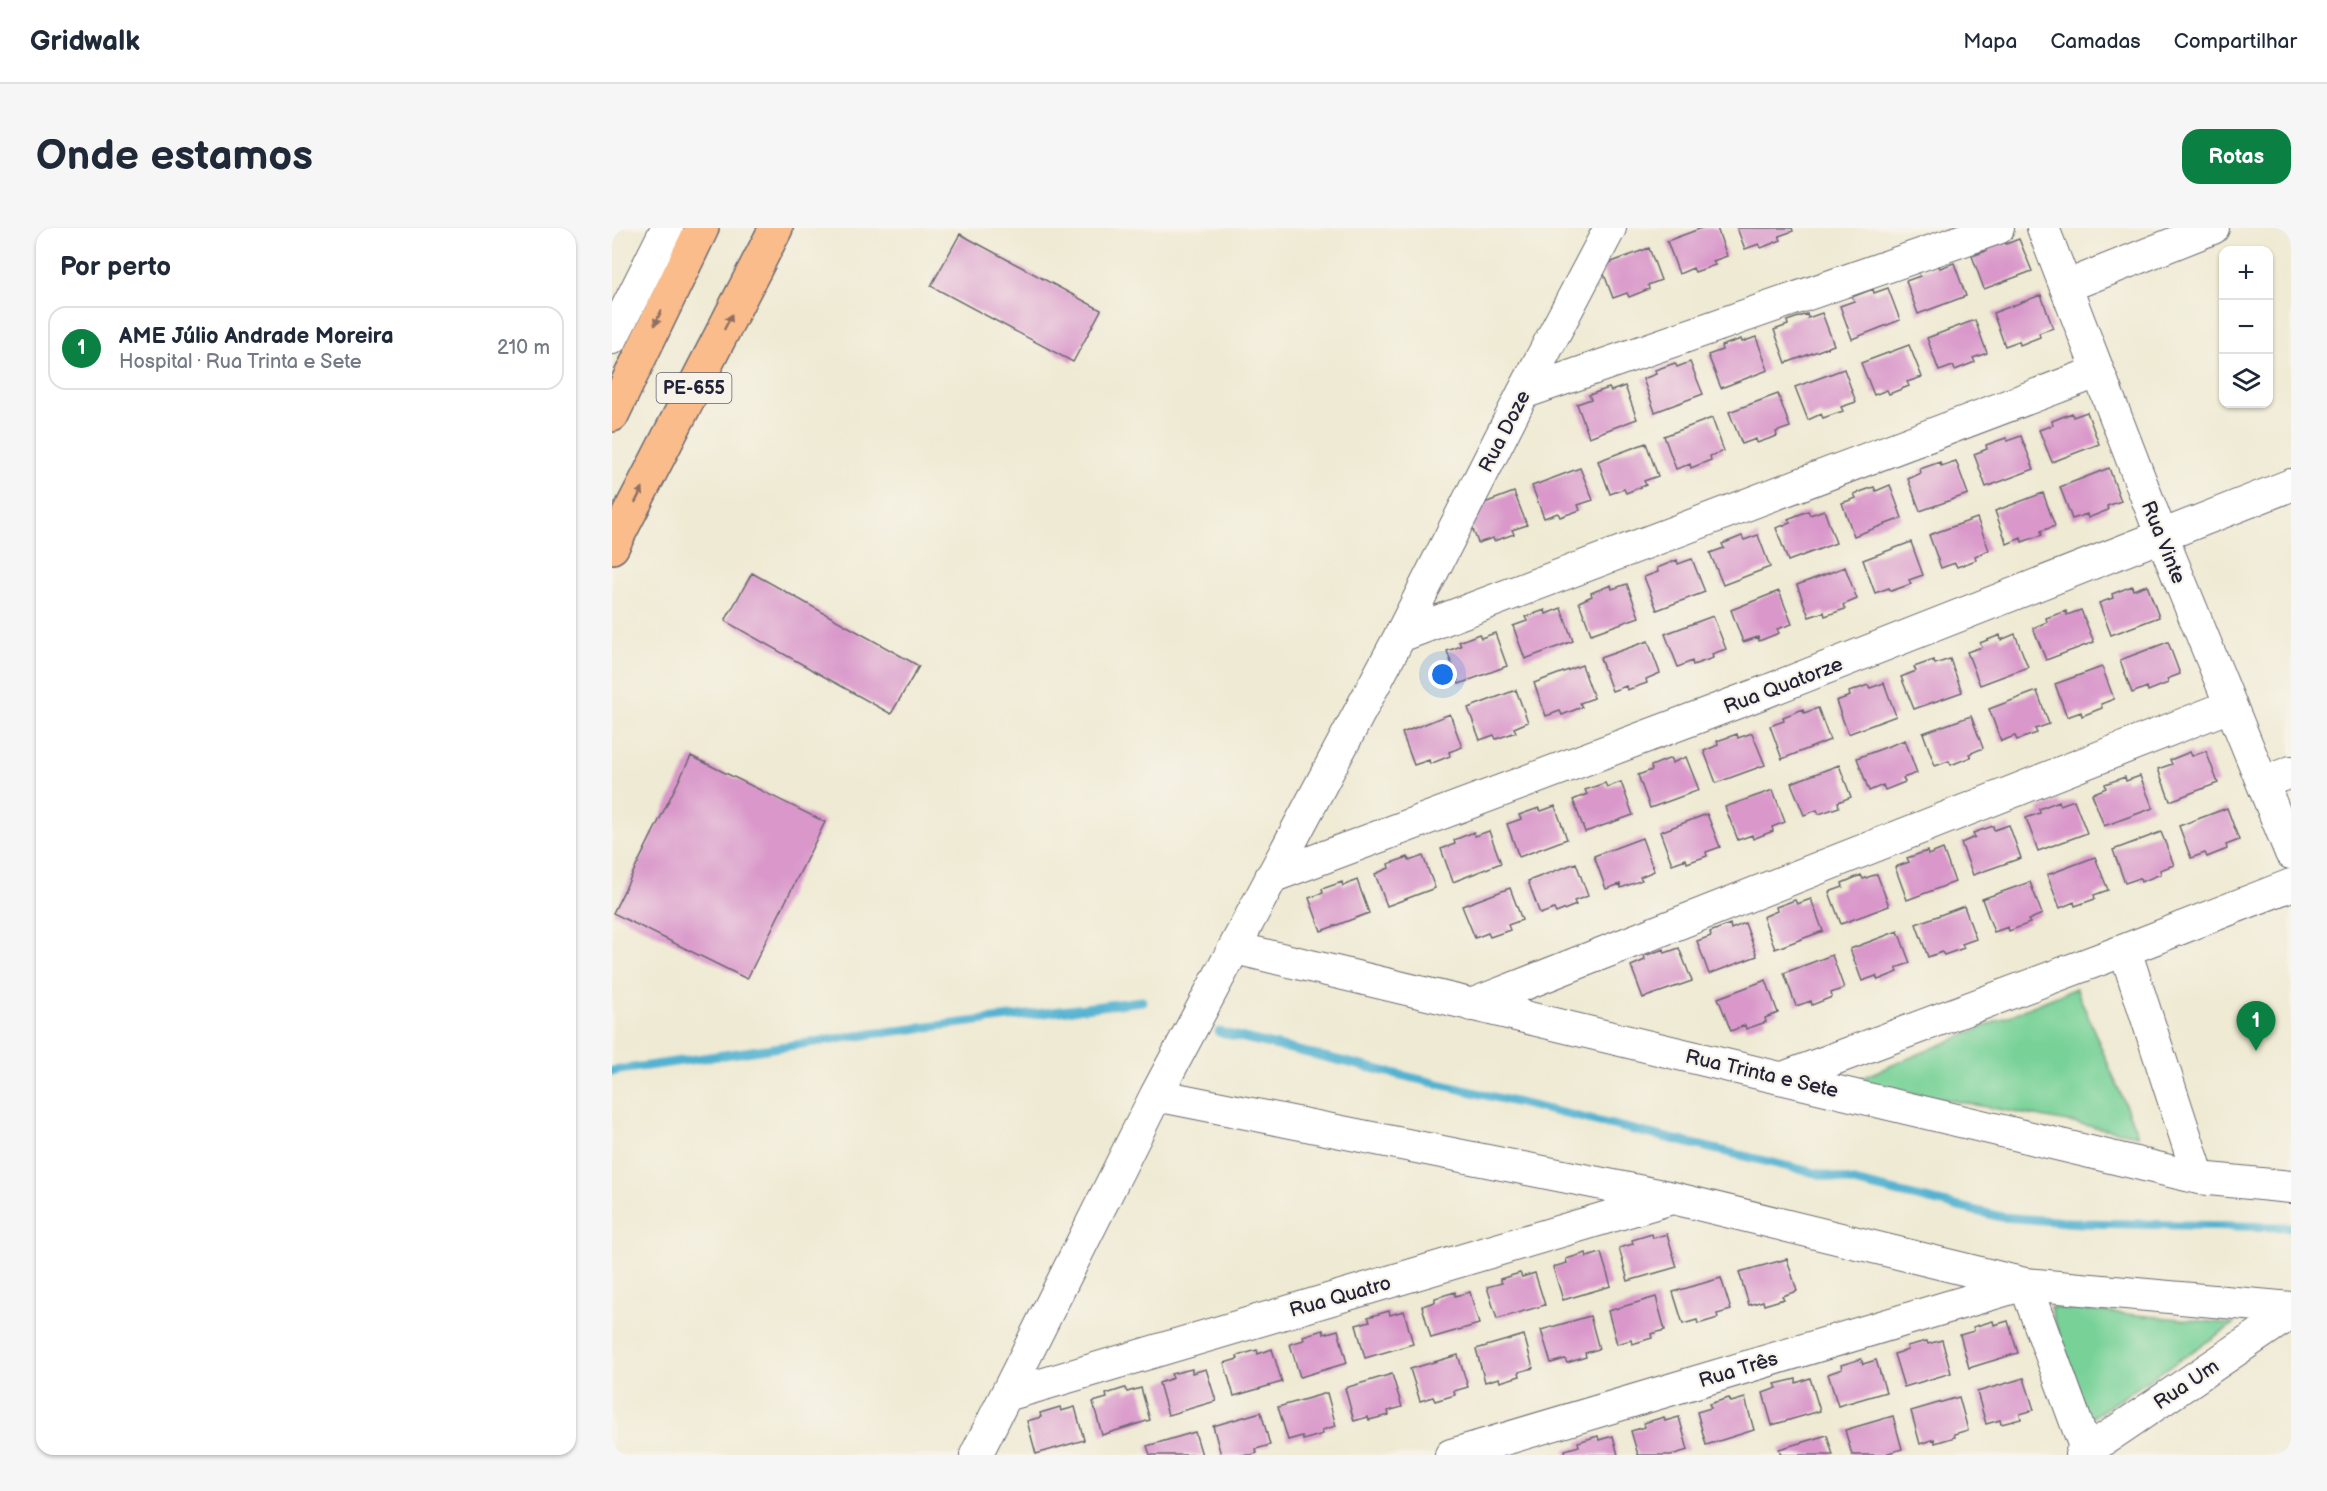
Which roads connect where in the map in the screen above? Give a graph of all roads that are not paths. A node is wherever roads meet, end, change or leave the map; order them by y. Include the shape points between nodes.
1 (667, 228) edge
2 (702, 228) edge
3 (776, 228) edge
4 (1610, 228) edge
5 (1998, 228) edge
6 (2043, 228) edge
7 (2213, 228) edge
8 (2067, 286) junction
9 (612, 338) edge
10 (2097, 372) junction
11 (1523, 393) junction
12 (612, 415) edge
13 (2291, 485) edge
14 (2162, 537) junction
15 (612, 547) edge
16 (1400, 636) junction
17 (2230, 706) junction
18 (2277, 778) edge
19 (2291, 853) edge
20 (1271, 877) junction
21 (2291, 885) edge
22 (1235, 948) junction
23 (2125, 950) junction
24 (1471, 1005) junction
25 (1783, 1078) junction
26 (1156, 1095) junction
27 (2199, 1178) junction
28 (2291, 1187) edge
29 (1673, 1198) junction
30 (2025, 1284) junction
31 (2291, 1311) edge
32 (1007, 1395) junction
33 (2084, 1453) edge
34 (976, 1455) edge
35 (1451, 1455) edge

1 - 9 street
2 -> 12 main road, PE-655
15 -> 3 main road, PE-655
4 - 11 street, Rua Doze
5 - 11 street
6 - 8 street, Rua Vinte
7 - 8 street
8 - 10 street, Rua Vinte
10 - 14 street, Rua Vinte
10 - 16 street
11 - 16 street, Rua Doze
13 - 14 street, Rua Quatorze
14 - 17 street, Rua Vinte
14 - 20 street, Rua Quatorze via 1762,693
16 - 20 street, Rua Doze
17 - 18 street, Rua Vinte
17 - 24 street
18 - 19 street, Rua Vinte
20 - 22 street, Rua Doze
21 - 23 street
22 - 24 street, Rua Trinta e Sete
22 - 26 street, Rua Doze
23 - 25 street
23 - 27 street
24 - 25 street, Rua Trinta e Sete
25 - 27 street, Rua Trinta e Sete
26 - 29 street
26 - 32 street, Rua Doze
27 - 28 street, Rua Trinta e Sete
29 - 30 street
29 - 32 street, Rua Quatro
30 - 31 street
30 - 33 street
30 - 35 street, Rua Três
31 - 33 street, Rua Um
32 - 34 street, Rua Doze

